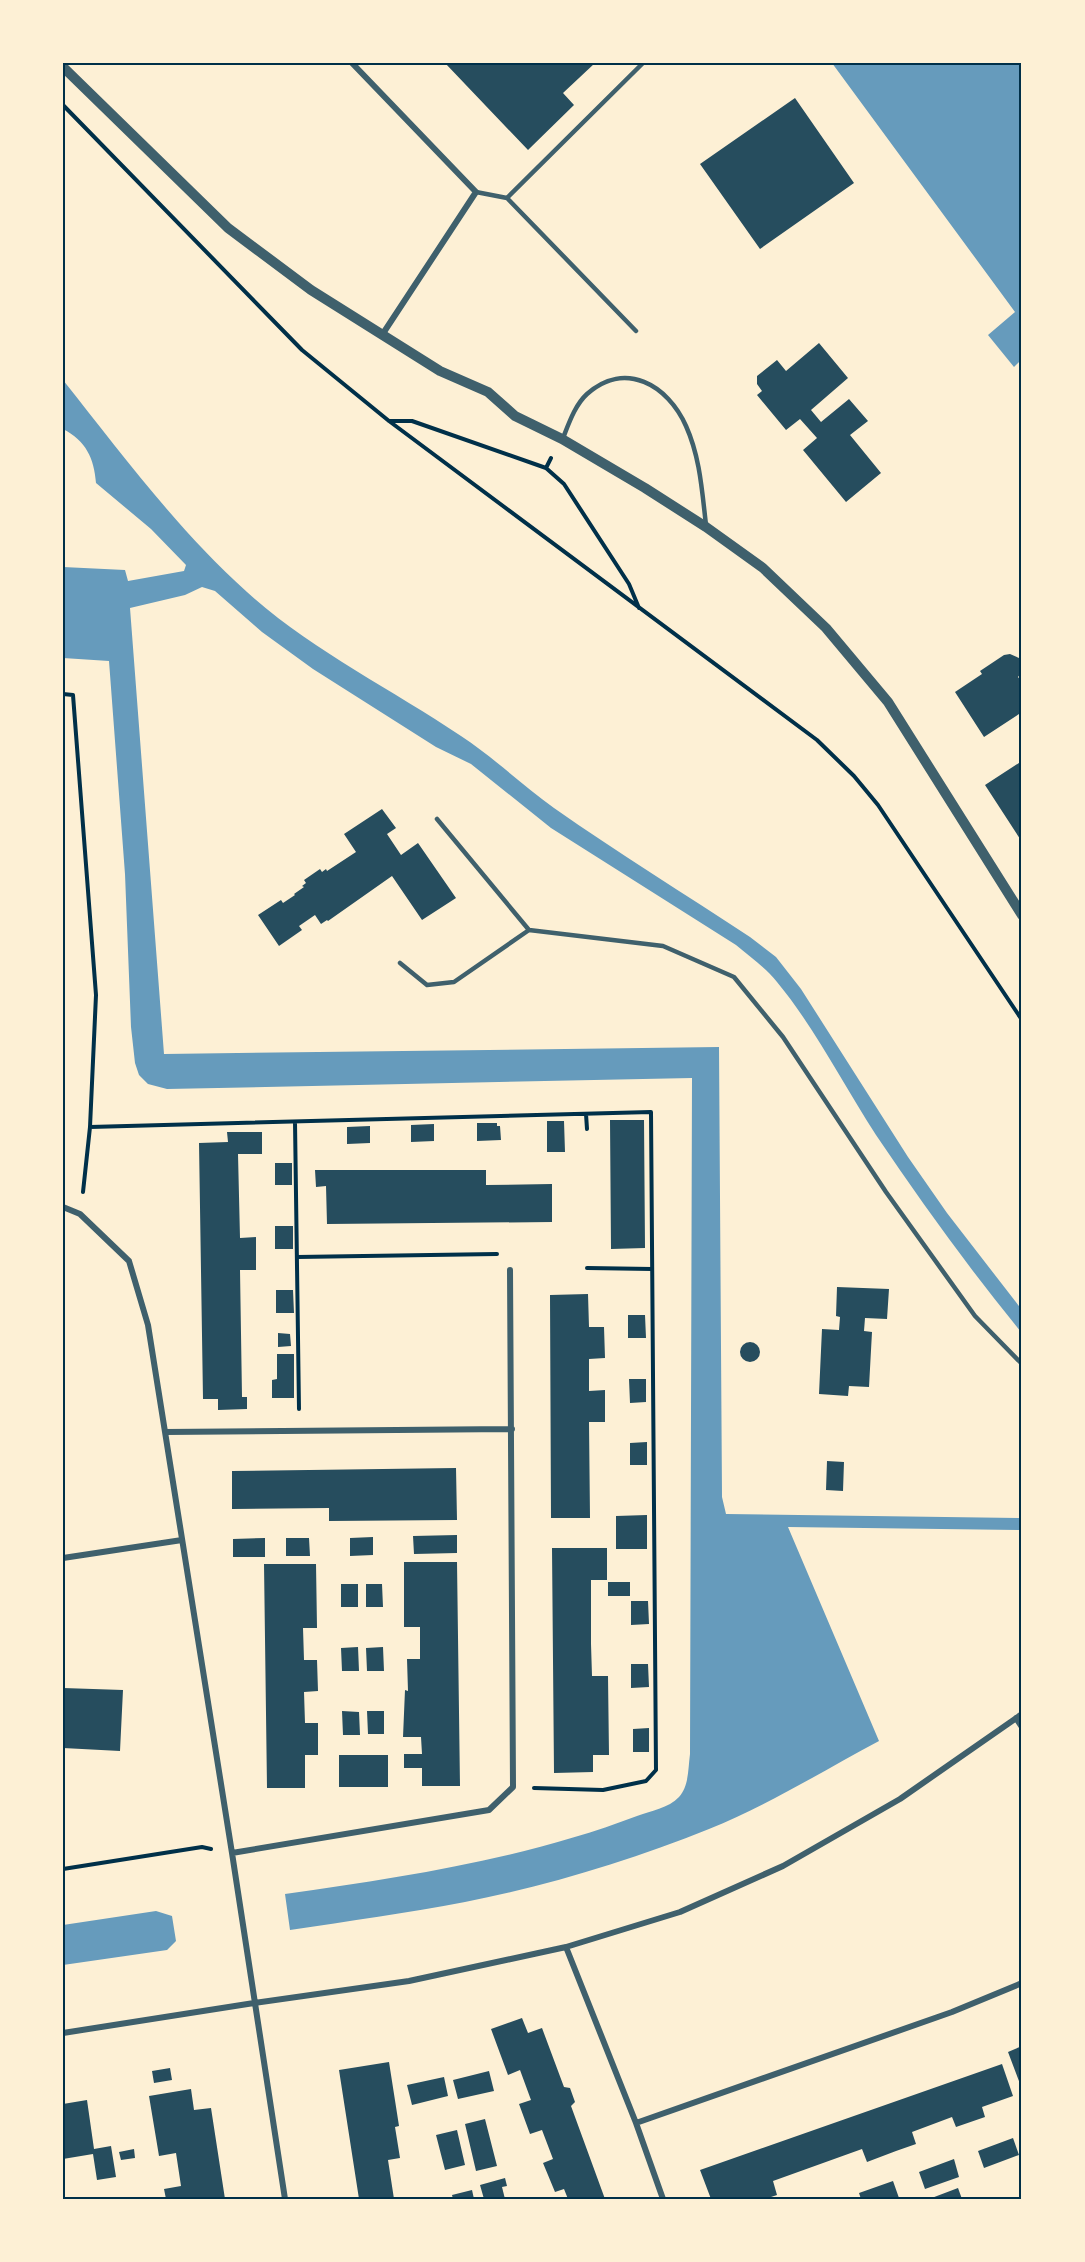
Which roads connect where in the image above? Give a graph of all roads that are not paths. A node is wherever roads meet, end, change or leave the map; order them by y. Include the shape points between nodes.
1 (352, 63) edge
2 (643, 63) edge
3 (63, 67) edge
4 (476, 192) junction
5 (507, 198) junction
6 (636, 331) dead end
7 (382, 334) junction
8 (562, 439) junction
9 (706, 527) junction
10 (437, 819) dead end
11 (1022, 915) edge
12 (529, 930) junction
13 (400, 963) dead end
14 (63, 1207) edge
15 (510, 1270) road end
16 (1022, 1364) edge
17 (512, 1429) junction
18 (165, 1432) junction
19 (182, 1539) junction
20 (63, 1558) edge
21 (1022, 1714) edge
22 (1016, 1718) junction
23 (1022, 1726) edge
24 (232, 1853) junction
25 (566, 1947) junction
26 (1022, 1983) edge
27 (254, 2002) junction
28 (63, 2033) edge
29 (636, 2123) junction
30 (285, 2199) edge
31 (663, 2199) edge

1 - 4 street
2 - 5 lane
3 - 7 street via 228,228 311,290
4 - 5 lane
4 - 7 street
5 - 6 lane
7 - 8 street via 440,371 488,393 515,416
8 - 9 street
8 - 9 lane via 586,395 604,382 619,378 647,382 663,392 685,423 693,443
9 - 11 street via 763,568 826,628 888,702
10 - 12 lane
12 - 13 lane via 454,982 428,985
12 - 16 lane via 663,946 734,977 783,1037 886,1192 975,1316
14 - 18 street via 80,1214 129,1261 147,1324
15 - 17 street
17 - 18 street
17 - 24 street via 513,1787 489,1810
18 - 19 street
19 - 20 street
19 - 24 street
21 - 22 street
22 - 23 street
22 - 25 street via 900,1799 783,1866 680,1912
24 - 27 street
25 - 27 street via 409,1981
25 - 29 street
26 - 29 street via 952,2012
27 - 28 street
27 - 30 street
29 - 31 street

